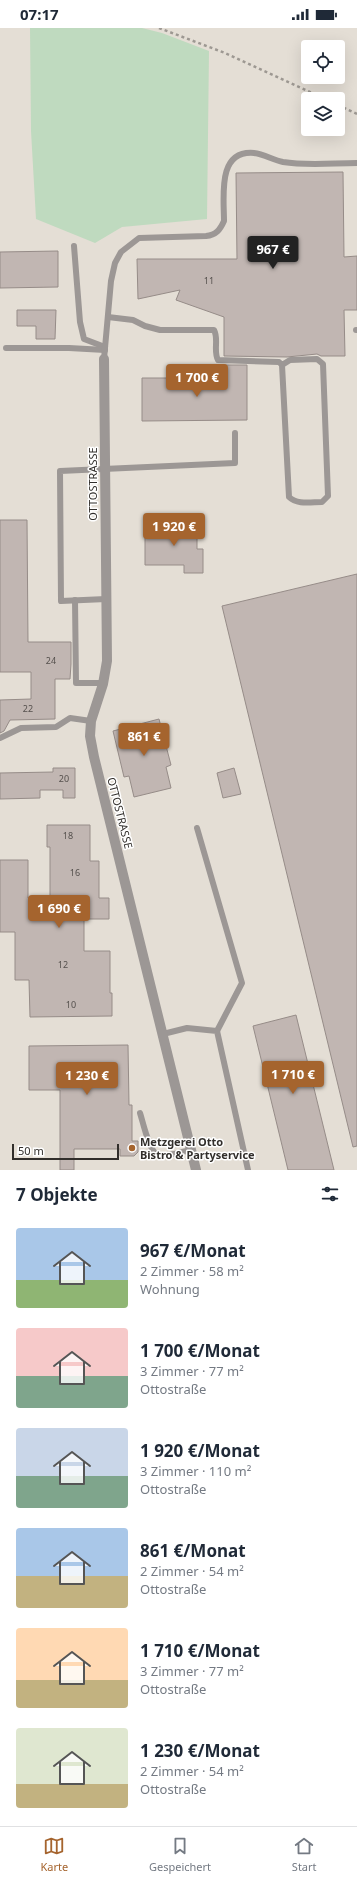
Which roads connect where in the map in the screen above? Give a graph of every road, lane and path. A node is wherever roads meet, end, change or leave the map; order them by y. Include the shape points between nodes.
1 (159, 28) edge
2 (310, 92) edge
3 (345, 108) edge
4 (357, 114) edge
5 (357, 163) edge
6 (74, 246) dead end
7 (108, 317) junction
8 (6, 348) dead end
9 (105, 352) junction
10 (282, 365) junction
11 (235, 433) dead end
12 (105, 470) junction
13 (106, 599) junction
14 (75, 600) junction
15 (103, 683) junction
16 (91, 721) junction
17 (0, 738) edge
18 (198, 828) dead end
19 (217, 1031) junction
20 (163, 1034) junction
21 (140, 1114) dead end
22 (192, 1150) junction
23 (196, 1170) edge
24 (248, 1170) edge

1 - 2 path via 225,53
3 - 4 path
5 - 7 lane via 282,162 254,153 244,153 236,157 230,161 226,169 224,221 221,228 211,235 139,238 128,245 115,263
6 - 9 lane via 80,322 84,339
7 - 9 lane
7 - 10 lane via 133,320 160,330 214,330 218,360 279,362
8 - 9 lane via 69,348
9 - 12 street, OTTOSTRASSE
10 - 10 lane via 289,497 300,502 322,502 328,496 323,364 317,359 290,360
11 - 12 lane via 235,463
12 - 13 street, OTTOSTRASSE
12 - 14 lane via 60,471 61,601
13 - 14 lane
13 - 15 street, OTTOSTRASSE via 107,661
14 - 15 lane via 76,683
15 - 16 street, OTTOSTRASSE
16 - 17 lane via 70,718 56,727 21,728
16 - 20 street, OTTOSTRASSE via 90,736 94,757
18 - 19 lane via 242,983
19 - 20 lane via 187,1028
19 - 24 lane
20 - 22 street, OTTOSTRASSE
21 - 22 lane via 152,1150 156,1154
22 - 23 street, OTTOSTRASSE

